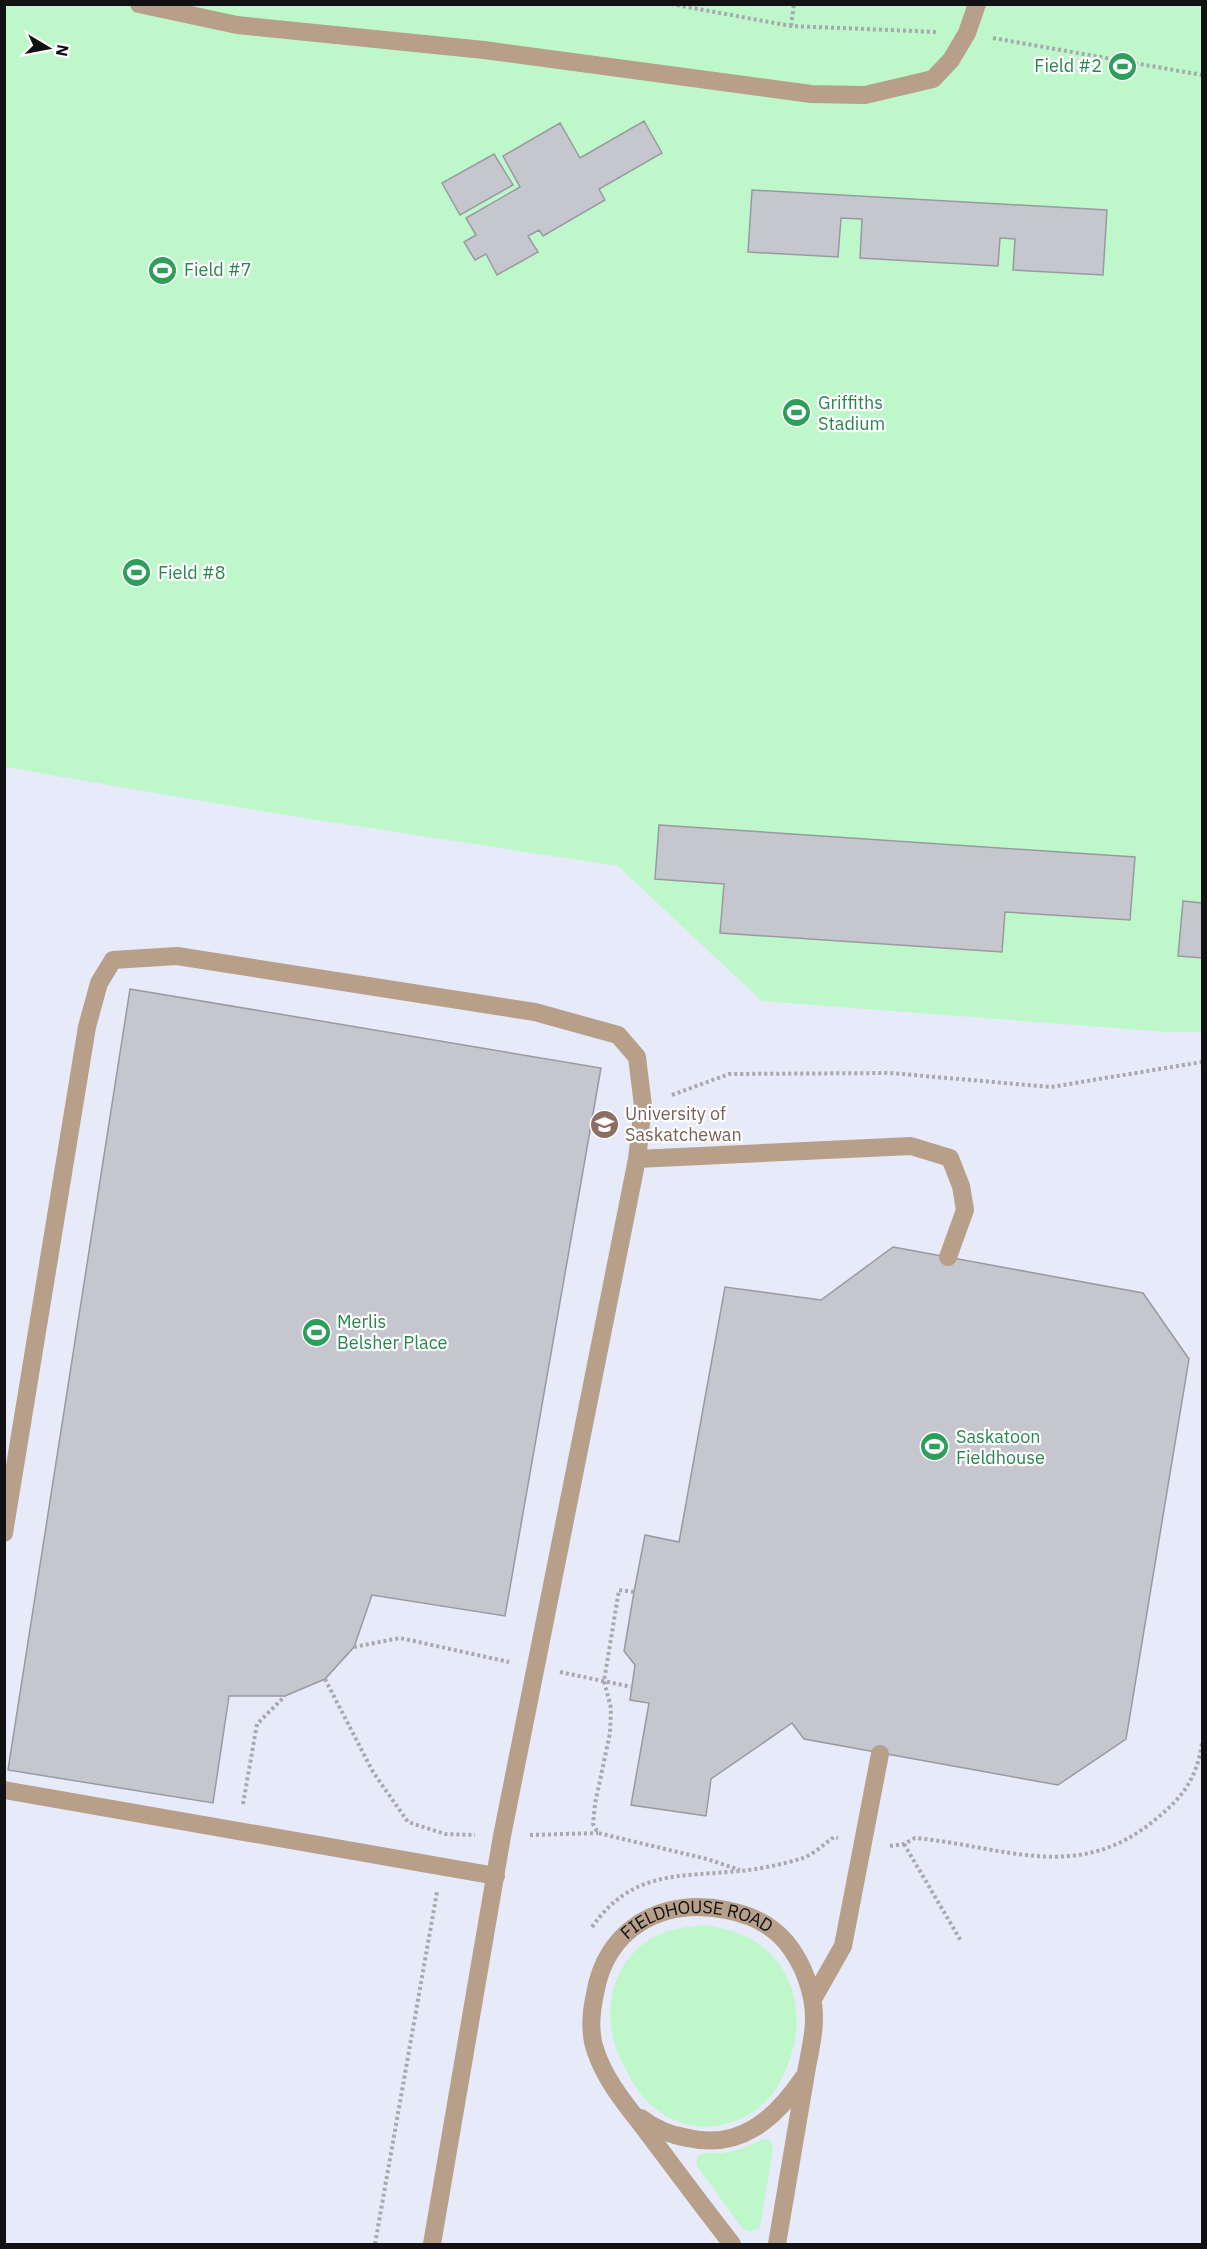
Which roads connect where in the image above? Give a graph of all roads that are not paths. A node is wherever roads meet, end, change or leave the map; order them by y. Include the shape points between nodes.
1 (140, 4) edge
2 (977, 4) edge
3 (637, 1159) junction
4 (948, 1257) dead end
5 (4, 1533) edge
6 (880, 1754) dead end
7 (4, 1790) edge
8 (496, 1876) junction
9 (813, 1999) junction
10 (805, 2074) junction
11 (633, 2113) junction
12 (432, 2244) edge
13 (732, 2244) edge
14 (777, 2244) edge

1 - 2 street via 237,25 484,50 811,94 865,95 933,79 951,60 967,33
3 - 4 street via 911,1146 950,1158 965,1210
3 - 5 street via 643,1106 637,1057 618,1035 535,1012 200,959 177,956 113,960 99,983 87,1027
3 - 8 street
6 - 9 street via 843,1946
7 - 8 street
8 - 12 street
9 - 10 street, FIELDHOUSE ROAD via 813,2038
9 - 11 street, FIELDHOUSE ROAD via 802,1965 784,1940 756,1919 695,1907 644,1919 616,1942 605,1959 591,2014 595,2050 609,2081
10 - 11 street, FIELDHOUSE ROAD via 786,2103 765,2121 740,2136 719,2141 673,2135
10 - 14 street, FIELDHOUSE ROAD
11 - 13 street, FIELDHOUSE ROAD

